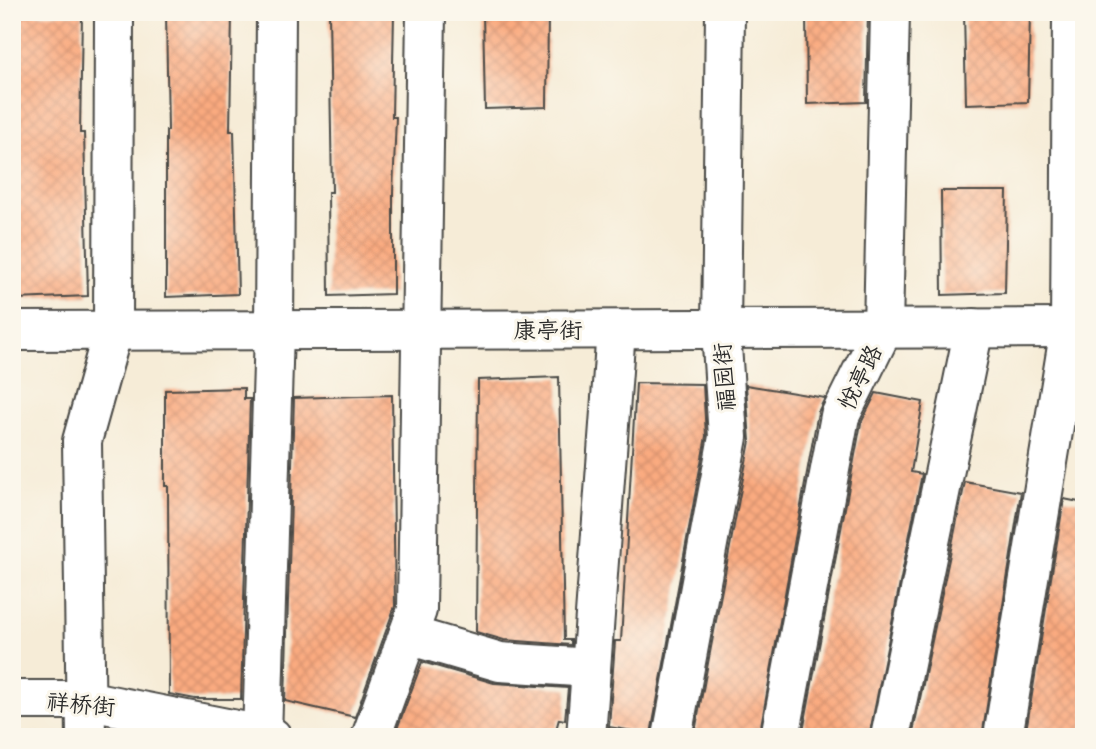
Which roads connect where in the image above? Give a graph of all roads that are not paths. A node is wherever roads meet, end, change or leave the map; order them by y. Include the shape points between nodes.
1 (114, 12) edge
2 (276, 12) edge
3 (426, 12) edge
4 (725, 12) edge
5 (890, 12) edge
6 (1072, 12) edge
7 (974, 328) junction
8 (1077, 328) edge
9 (883, 329) junction
10 (113, 330) junction
11 (274, 330) junction
12 (421, 330) junction
13 (616, 330) junction
14 (721, 330) junction
15 (12, 331) edge
16 (408, 635) junction
17 (591, 668) junction
18 (12, 700) edge
19 (85, 718) edge
20 (265, 736) edge
21 (371, 737) edge
22 (586, 737) edge
23 (672, 737) edge
24 (780, 737) edge
25 (890, 737) edge
26 (1003, 737) edge

1 - 10 street
2 - 11 street
3 - 12 street
4 - 14 street, 福园街
5 - 9 street, 悦亭路
6 - 8 street
7 - 8 street, 康亭街
7 - 9 street, 康亭街
7 - 25 street
8 - 26 street
9 - 14 street, 康亭街
9 - 24 street, 悦亭路 via 840,416
10 - 11 street, 康亭街
10 - 15 street, 康亭街
10 - 19 street via 82,441
11 - 12 street, 康亭街
11 - 20 street
12 - 13 street, 康亭街
12 - 16 street via 417,610
13 - 14 street, 康亭街
13 - 17 street
14 - 23 street, 福园街 via 728,437
16 - 17 street via 500,662
16 - 21 street
17 - 22 street
18 - 19 street, 祥桥街
19 - 20 street, 祥桥街

